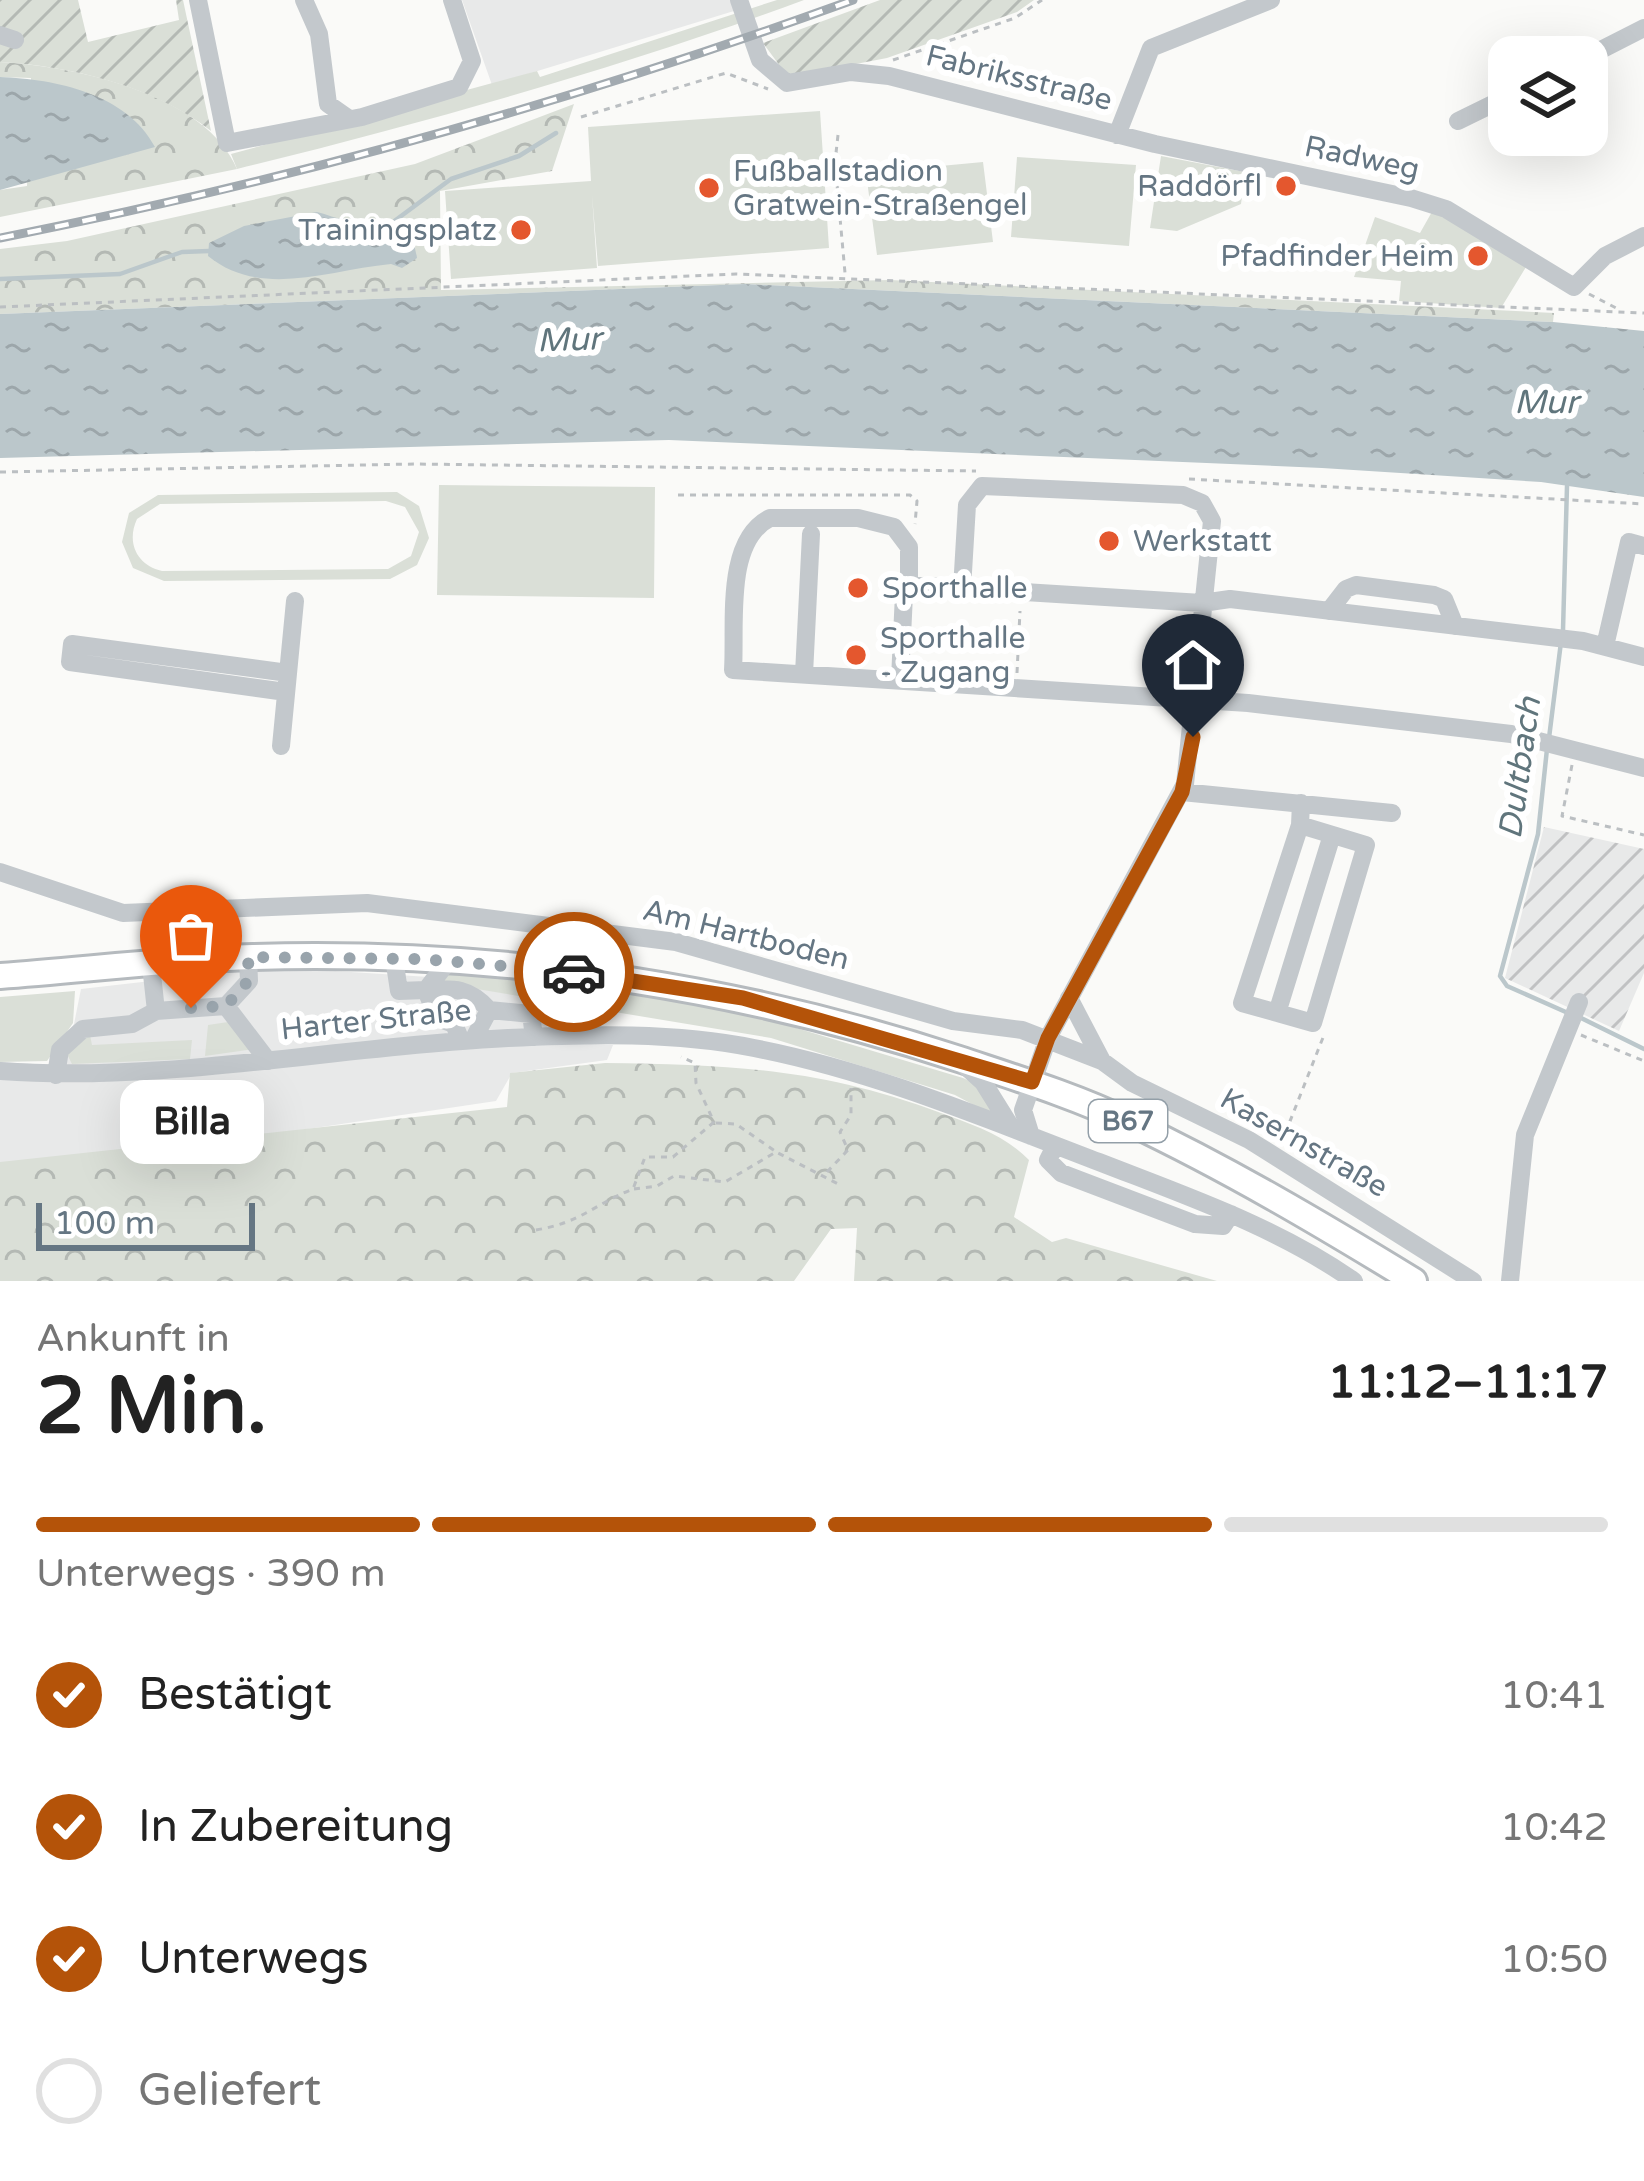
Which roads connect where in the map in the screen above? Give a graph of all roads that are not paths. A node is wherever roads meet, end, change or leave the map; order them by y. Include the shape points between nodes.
1 (198, 0) edge
2 (304, 0) edge
3 (452, 0) edge
4 (739, 0) edge
5 (1271, 0) edge
6 (1644, 28) edge
7 (1608, 46) edge
8 (1488, 106) edge
9 (348, 118) junction
10 (1458, 121) dead end
11 (1117, 135) junction
12 (1644, 236) edge
13 (811, 534) dead end
14 (1644, 546) edge
15 (909, 585) junction
16 (962, 589) junction
17 (295, 601) dead end
18 (1202, 603) junction
19 (1329, 611) junction
20 (1455, 626) junction
21 (1605, 646) junction
22 (1644, 657) edge
23 (804, 674) junction
24 (900, 679) junction
25 (287, 683) junction
26 (1194, 699) junction
27 (280, 746) dead end
28 (1643, 764) edge
29 (1182, 792) junction
30 (1301, 803) junction
31 (1392, 813) dead end
32 (1300, 825) junction
33 (1332, 835) junction
34 (0, 872) edge
35 (248, 957) junction
36 (394, 958) junction
37 (449, 960) junction
38 (151, 965) junction
39 (0, 976) edge
40 (426, 990) junction
41 (1070, 998) junction
42 (226, 1006) junction
43 (489, 1010) junction
44 (156, 1011) junction
45 (1277, 1013) junction
46 (1574, 1015) road end
47 (533, 1037) junction
48 (1048, 1038) junction
49 (467, 1040) junction
50 (958, 1059) junction
51 (268, 1061) junction
52 (1102, 1061) junction
53 (0, 1071) edge
54 (56, 1075) junction
55 (1032, 1082) junction
56 (1002, 1119) junction
57 (1031, 1136) junction
58 (1354, 1281) edge
59 (1414, 1281) edge
60 (1473, 1281) edge
61 (1510, 1281) edge

1 - 9 street via 227,143
2 - 9 street via 319,34 328,104
3 - 9 street via 472,61 465,82
4 - 11 street, Fabriksstraße via 760,60 788,83 851,72 889,76
5 - 11 street, Fabriksstraße via 1151,48
6 - 7 street
8 - 10 street
11 - 12 street, Radweg via 1446,209 1574,287 1605,256
13 - 23 street
14 - 21 street via 1629,542
15 - 16 street
15 - 23 street via 907,541 894,526 786,516 758,523 740,552 733,670
15 - 24 street
16 - 18 street
16 - 18 street via 967,505 982,486 1183,495 1202,503 1212,521
17 - 25 street
18 - 19 street
18 - 26 street
19 - 20 street
19 - 20 street via 1356,585 1444,599
20 - 21 street
21 - 22 street
23 - 24 street
24 - 26 street
25 - 25 street via 70,662 72,644
25 - 27 street
26 - 28 street via 1511,734
26 - 29 street
29 - 30 street
29 - 41 street
30 - 31 street
30 - 32 street
32 - 33 street
32 - 45 street via 1242,1003
33 - 45 street
33 - 45 street via 1366,845 1313,1022
34 - 48 street, Am Hartboden via 123,913 367,903 676,942 953,1021
35 - 36 main road, B67
35 - 38 main road, B67
35 - 42 street via 249,980
36 - 37 main road, B67
36 - 40 street via 399,991
37 - 40 street
37 - 50 main road, B67 via 743,998
38 - 39 main road, B67
38 - 44 street
40 - 43 street via 458,988
40 - 49 street via 437,1018
41 - 48 street
41 - 52 street
42 - 44 street
42 - 51 street
43 - 47 street via 531,1014
43 - 49 street
44 - 54 street via 132,1024 75,1033 60,1050
46 - 61 street via 1525,1135
47 - 49 street, Harter Straße
47 - 56 street, Harter Straße via 750,1047
48 - 52 street, Kasernstraße
48 - 55 street
49 - 51 street, Harter Straße
50 - 55 main road, B67
50 - 56 street
51 - 54 street, Harter Straße
52 - 60 street, Kasernstraße via 1276,1156
53 - 54 street, Harter Straße
55 - 56 street via 1012,1087
55 - 57 street via 1022,1110
55 - 59 main road, B67 via 1220,1168
56 - 57 street, Harter Straße
57 - 58 street, Harter Straße via 1231,1214

